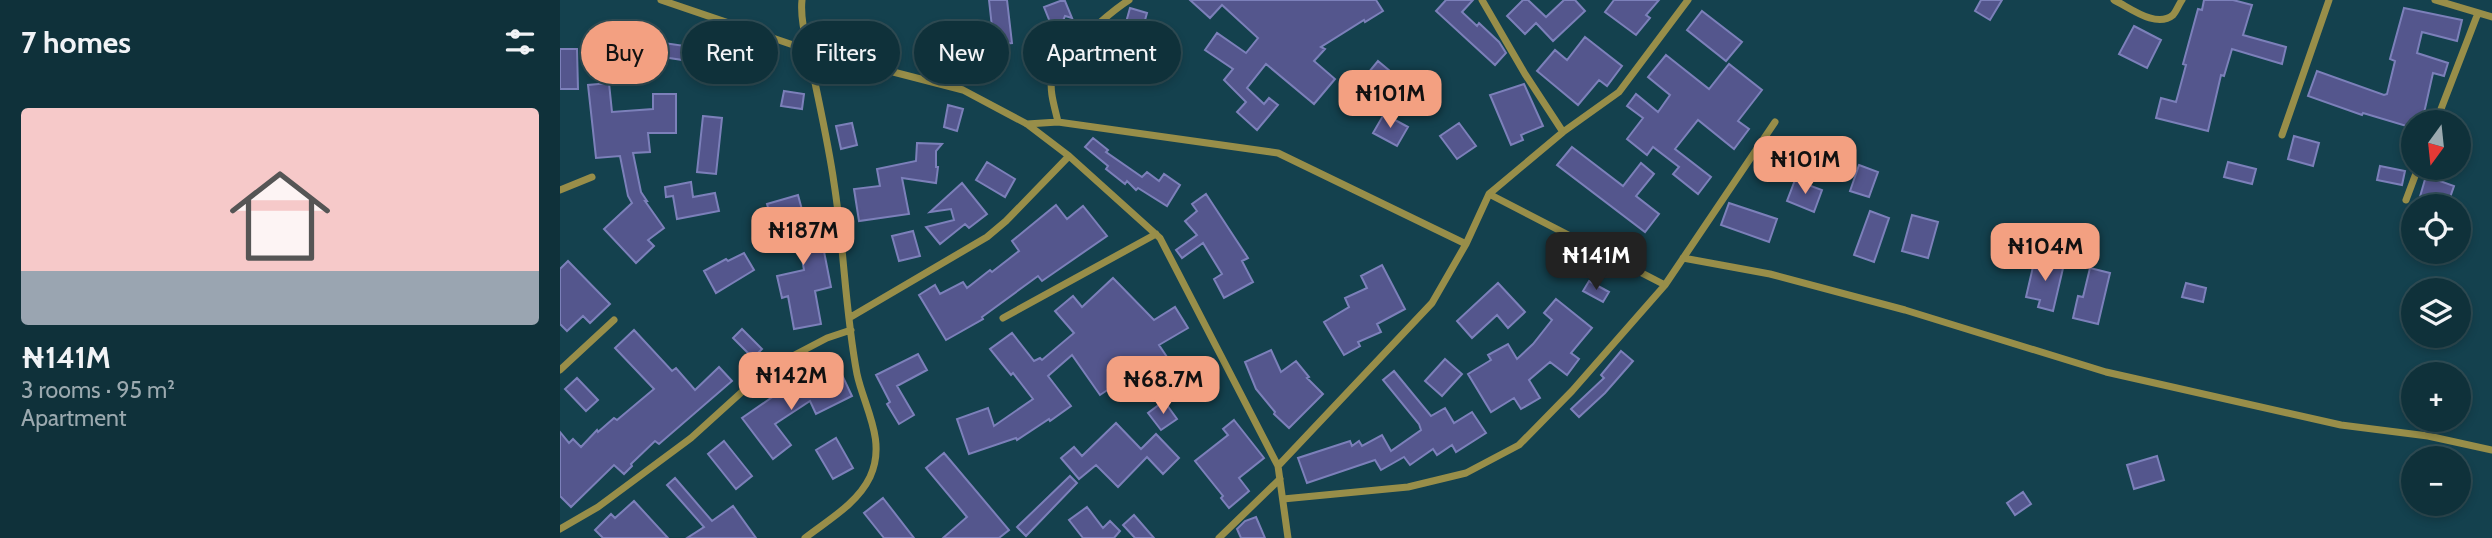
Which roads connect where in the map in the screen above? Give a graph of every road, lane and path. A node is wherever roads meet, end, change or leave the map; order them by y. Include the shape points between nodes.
1 (661, 0) edge
2 (802, 0) edge
3 (1129, 0) edge
4 (1482, 0) edge
5 (1688, 0) edge
6 (2114, 0) edge
7 (2182, 0) edge
8 (2329, 0) edge
9 (2435, 0) edge
10 (2478, 13) junction
11 (2492, 17) edge
12 (803, 21) edge
13 (792, 45) edge
14 (900, 74) edge
15 (815, 84) edge
16 (2441, 110) edge
17 (1058, 122) junction
18 (1775, 122) dead end
19 (1027, 124) junction
20 (1563, 132) junction
21 (2282, 135) dead end
22 (1069, 156) junction
23 (592, 177) dead end
24 (560, 190) edge
25 (1489, 194) junction
26 (1156, 234) junction
27 (1466, 244) junction
28 (1683, 258) junction
29 (1665, 285) junction
30 (1003, 317) dead end
31 (849, 318) junction
32 (614, 320) dead end
33 (851, 330) junction
34 (560, 370) edge
35 (2492, 450) edge
36 (1278, 466) junction
37 (1280, 479) junction
38 (1283, 499) junction
39 (560, 530) edge
40 (805, 538) edge
41 (1219, 538) edge
42 (1288, 538) edge

1 - 13 street
2 - 12 street
3 - 17 street via 1059,62 1052,79
4 - 20 street
5 - 20 street via 1619,92
6 - 7 street via 2151,19 2173,15
8 - 21 street
9 - 10 street
10 - 11 street
10 - 16 street
14 - 19 street via 963,90
15 - 31 street via 834,183
17 - 19 street
17 - 27 street via 1278,153
18 - 28 street
19 - 22 street
20 - 25 street
22 - 26 street
22 - 31 street via 987,237
23 - 24 street
25 - 27 street
25 - 29 street
26 - 30 street
26 - 36 street
27 - 36 street via 1432,303
28 - 29 street
28 - 35 street via 1770,274 1905,310 2106,372 2341,425
29 - 38 street via 1519,445 1465,473 1408,487
31 - 33 street
32 - 34 street
33 - 39 street via 766,370 691,438 598,508
33 - 40 street via 858,376 874,423 876,450 871,475 854,500
36 - 37 street
37 - 38 street
37 - 41 street
38 - 42 street

